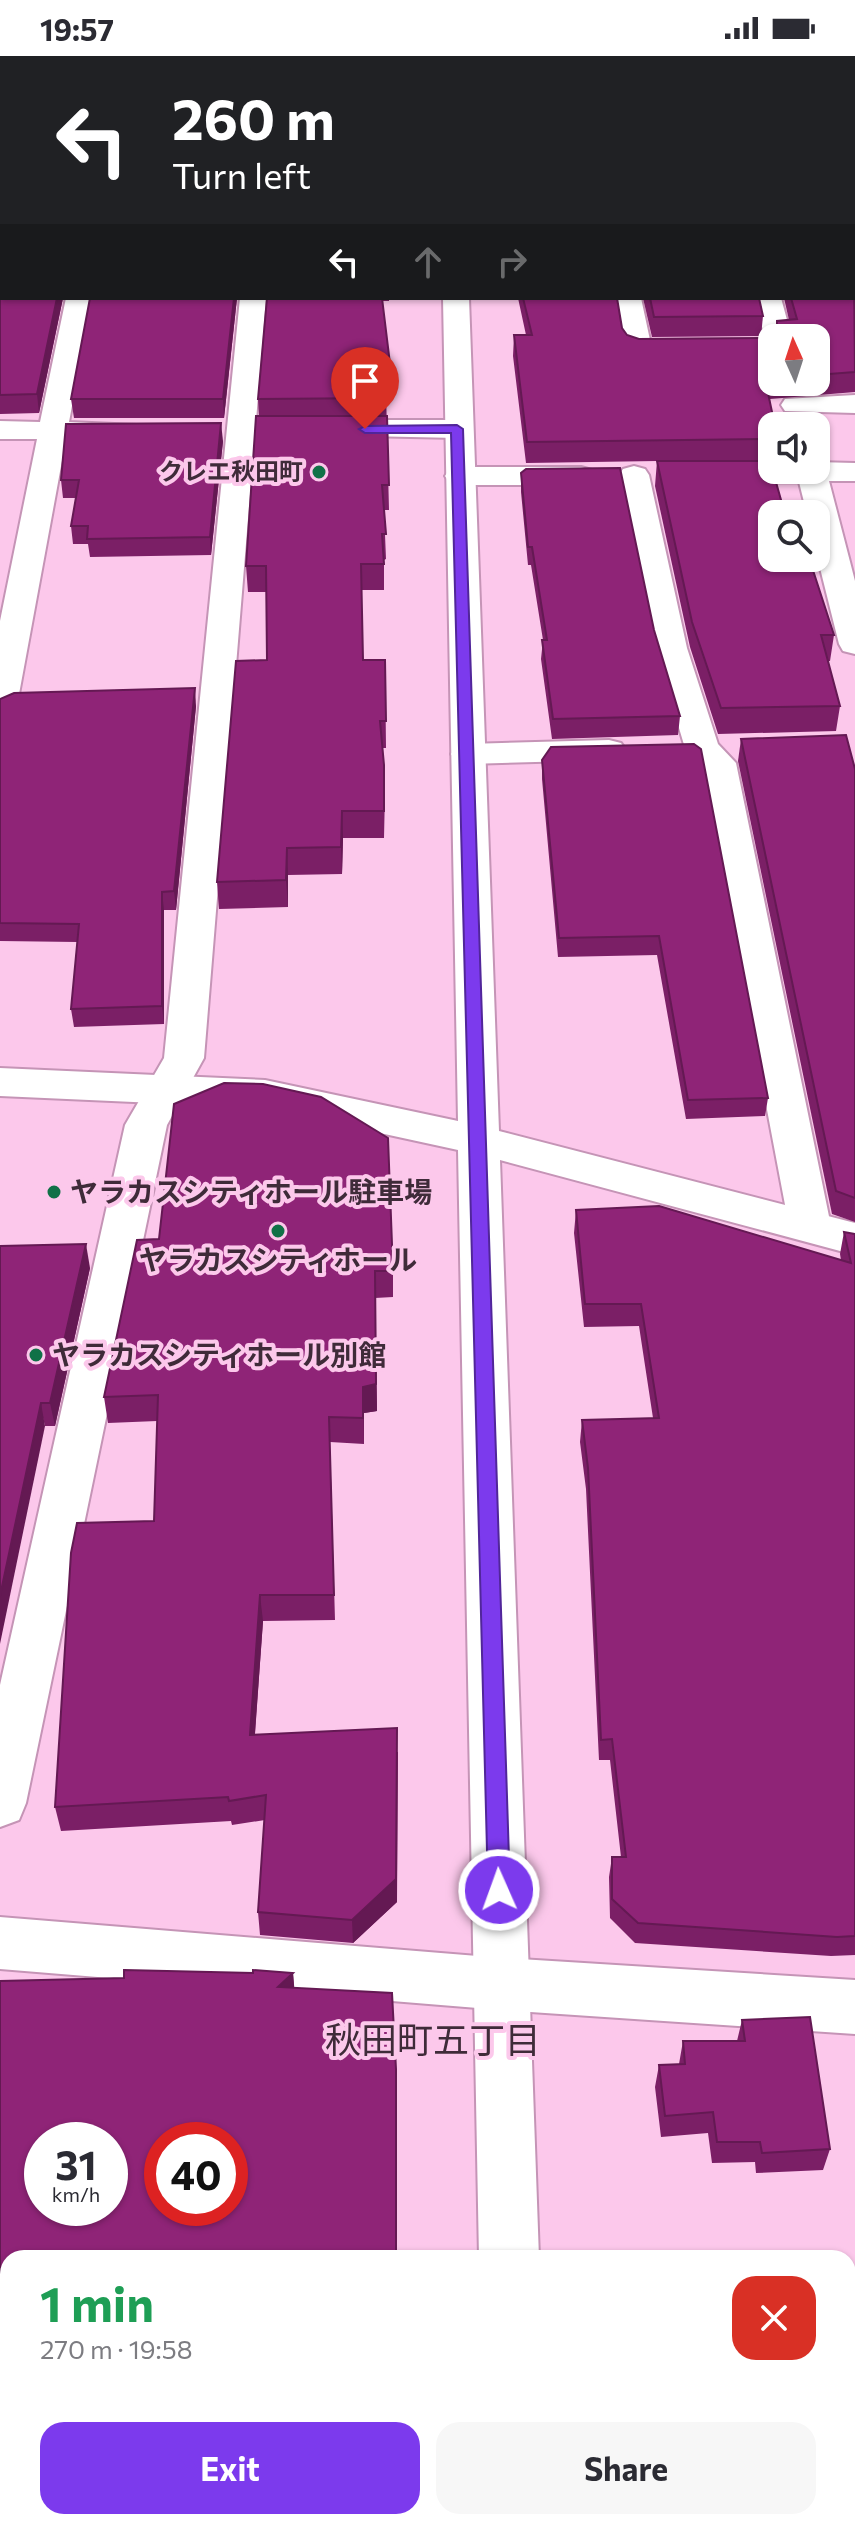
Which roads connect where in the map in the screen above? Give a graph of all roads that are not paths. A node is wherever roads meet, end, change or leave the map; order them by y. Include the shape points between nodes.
1 (79, 300) edge
2 (253, 300) edge
3 (456, 300) edge
4 (628, 300) edge
5 (768, 300) edge
6 (774, 324) edge
7 (758, 347) edge
8 (795, 404) edge
9 (855, 404) edge
10 (457, 429) junction
11 (0, 430) edge
12 (303, 430) edge
13 (162, 431) edge
14 (52, 432) junction
15 (830, 471) edge
16 (758, 472) edge
17 (855, 472) edge
18 (659, 475) junction
19 (460, 476) junction
20 (815, 484) edge
21 (855, 644) edge
22 (6, 645) edge
23 (0, 705) edge
24 (748, 747) edge
25 (671, 749) junction
26 (468, 754) junction
27 (0, 1082) edge
28 (167, 1089) junction
29 (478, 1140) junction
30 (810, 1226) junction
31 (855, 1239) edge
32 (0, 1803) edge
33 (0, 1943) edge
34 (502, 1984) junction
35 (855, 2007) edge
36 (509, 2250) edge

1 - 14 street
2 - 28 street via 184,1058
3 - 10 street
4 - 7 street via 638,348
5 - 6 street
8 - 9 street
10 - 12 street
10 - 19 street
11 - 14 street
13 - 14 street
14 - 22 street
15 - 17 street
16 - 18 street
18 - 19 street
18 - 25 street via 671,648
19 - 26 street
20 - 21 street
22 - 23 street
24 - 25 street
25 - 26 street
25 - 30 street via 719,763
26 - 29 street
27 - 28 street
28 - 29 street via 265,1094
28 - 32 street via 146,1125
29 - 30 street
29 - 34 street
30 - 31 street
33 - 34 street
34 - 35 street
34 - 36 street

